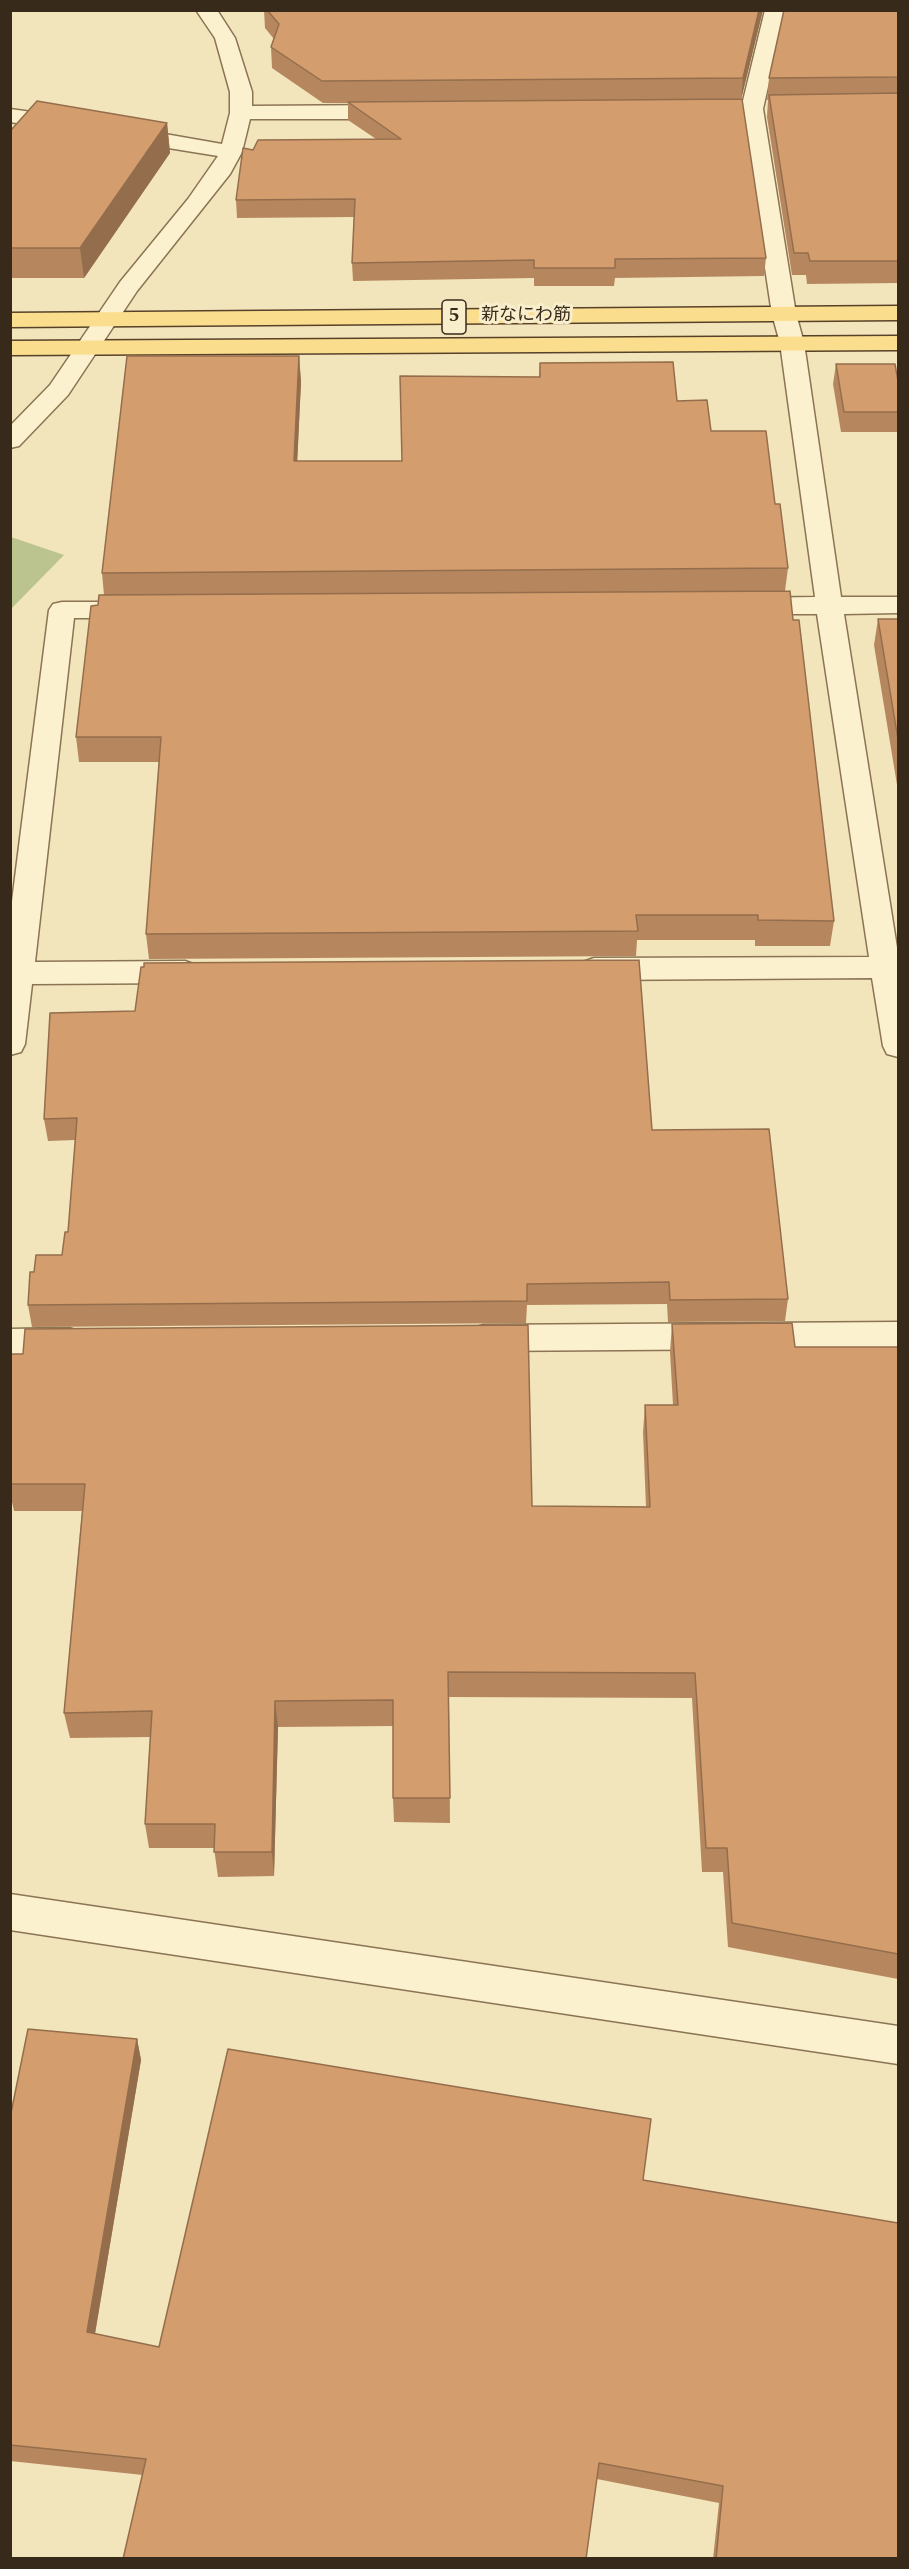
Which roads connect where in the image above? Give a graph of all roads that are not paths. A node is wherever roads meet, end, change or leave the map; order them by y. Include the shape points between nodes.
1 (206, 10) edge
2 (775, 10) edge
3 (728, 109) edge
4 (763, 109) junction
5 (417, 112) edge
6 (241, 113) junction
7 (10, 114) edge
8 (34, 119) junction
9 (10, 127) edge
10 (231, 152) junction
11 (898, 313) edge
12 (784, 314) junction
13 (10, 320) edge
14 (108, 321) junction
15 (792, 343) junction
16 (898, 343) edge
17 (88, 347) junction
18 (10, 348) edge
19 (10, 441) edge
20 (829, 605) junction
21 (898, 605) edge
22 (721, 606) edge
23 (158, 609) edge
24 (886, 967) junction
25 (566, 969) edge
26 (209, 972) edge
27 (19, 973) junction
28 (10, 1044) edge
29 (898, 1046) edge
30 (898, 1335) edge
31 (449, 1338) edge
32 (93, 1341) edge
33 (10, 1342) edge
34 (10, 1912) edge
35 (898, 2045) edge

1 - 6 street via 225,38 241,92
2 - 4 street
3 - 4 street
4 - 12 street
5 - 6 street
6 - 10 street
7 - 8 street
8 - 9 street
8 - 10 street
10 - 14 street via 196,204 128,287
11 - 12 main road, 新なにわ筋 / 5
12 - 14 main road, 新なにわ筋 / 5
12 - 15 street
13 - 14 main road, 新なにわ筋 / 5
14 - 17 street
15 - 16 main road, 新なにわ筋 / 5
15 - 17 main road, 新なにわ筋 / 5
15 - 20 street
17 - 18 main road, 新なにわ筋 / 5
17 - 19 street via 59,390
20 - 21 street
20 - 22 street
20 - 24 street
23 - 27 street via 62,610
24 - 25 street
24 - 29 street
26 - 27 street
27 - 28 street
30 - 31 street
32 - 33 street
34 - 35 street

